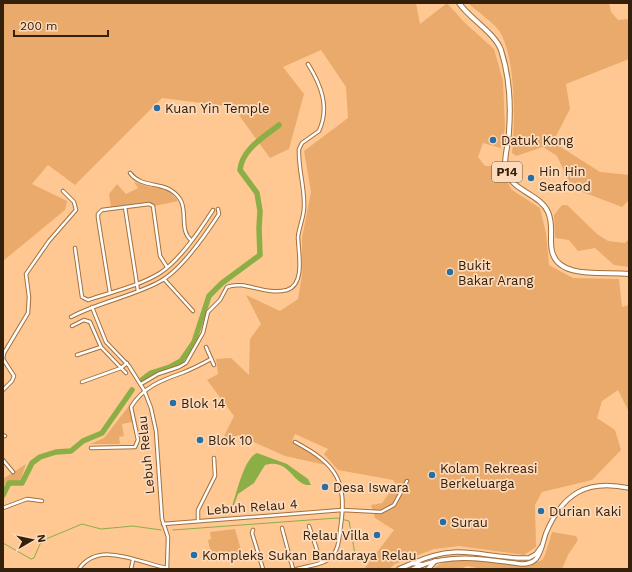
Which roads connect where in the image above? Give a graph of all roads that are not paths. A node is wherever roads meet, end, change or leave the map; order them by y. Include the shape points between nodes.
1 (459, 3) edge
2 (308, 64) dead end
3 (130, 173) dead end
4 (63, 191) dead end
5 (125, 207) junction
6 (218, 209) dead end
7 (213, 210) dead end
8 (192, 240) junction
9 (75, 248) dead end
10 (167, 267) junction
11 (629, 274) edge
12 (164, 279) junction
13 (137, 283) junction
14 (138, 291) junction
15 (110, 293) junction
16 (92, 307) junction
17 (193, 311) dead end
18 (71, 317) dead end
19 (72, 326) dead end
20 (101, 347) junction
21 (206, 347) dead end
22 (77, 355) dead end
23 (211, 359) junction
24 (127, 363) junction
25 (214, 365) dead end
26 (121, 368) junction
27 (126, 373) dead end
28 (82, 382) dead end
29 (141, 384) junction
30 (3, 390) edge
31 (144, 390) junction
32 (295, 442) dead end
33 (91, 448) dead end
34 (214, 458) dead end
35 (3, 460) edge
36 (13, 472) dead end
37 (407, 480) dead end
38 (629, 488) edge
39 (42, 501) dead end
40 (3, 508) edge
41 (342, 510) junction
42 (198, 522) junction
43 (163, 524) junction
44 (309, 526) dead end
45 (282, 528) dead end
46 (253, 530) dead end
47 (542, 546) junction
48 (429, 556) junction
49 (133, 560) junction
50 (435, 561) junction
51 (321, 562) junction
52 (413, 563) junction
53 (423, 567) edge
54 (167, 568) edge
55 (79, 569) edge
56 (131, 569) edge
57 (264, 569) edge
58 (293, 569) edge
59 (297, 569) edge
60 (399, 569) edge
61 (413, 569) edge
62 (428, 569) edge

1 - 11 main road, P14 via 493,37 501,50 510,112 507,175 514,184 540,202 548,211 552,226 552,252 556,262 570,271
2 - 29 street via 321,88 324,109 319,131 302,143 299,150 304,208 298,237 300,262 296,281 285,290 263,291 236,285 227,287 220,300 208,312 204,333 186,362
3 - 8 street via 136,180 168,187 180,199 186,234
4 - 30 street via 74,202 76,210 49,241 26,274 28,313 4,353 3,359 14,376
5 - 10 street via 149,204 152,206 160,256
5 - 13 street
5 - 15 street via 102,210 98,214
6 - 12 street via 219,214 188,256
7 - 8 street
8 - 10 street
9 - 15 street via 84,300
10 - 13 street via 150,279
12 - 14 street
12 - 17 street
13 - 14 street
13 - 15 street
14 - 16 street
16 - 18 street
16 - 24 street, Lebuh Relau via 106,342
19 - 20 street via 84,320 90,322
20 - 22 street
20 - 26 street
21 - 23 street
23 - 25 street
23 - 31 street via 167,377
24 - 26 street
24 - 29 street, Lebuh Relau
26 - 27 street
26 - 28 street
29 - 31 street, Lebuh Relau
31 - 33 street via 132,407 138,440 135,447
31 - 43 street, Lebuh Relau via 156,431
32 - 41 street via 315,452 330,465 340,484
34 - 42 street via 215,476 198,510
35 - 36 street
37 - 41 street, Lebuh Relau 4 via 394,505 386,511
38 - 47 main road via 599,485 575,493 563,504 553,519
39 - 40 street via 25,500
41 - 42 street, Lebuh Relau 4
41 - 51 street via 337,548 329,560
42 - 43 street, Lebuh Relau 4
43 - 54 street, Lebuh Relau via 168,537
44 - 51 street
45 - 58 street
46 - 57 street
47 - 48 main road via 529,558 460,550
47 - 50 main road via 537,558 528,564 470,557
48 - 52 main road
48 - 53 main road via 424,560
49 - 54 street
49 - 55 street via 101,554 89,558
49 - 56 street
50 - 53 main road
50 - 62 main road
51 - 59 street
52 - 53 main road
52 - 60 main road
53 - 61 main road

